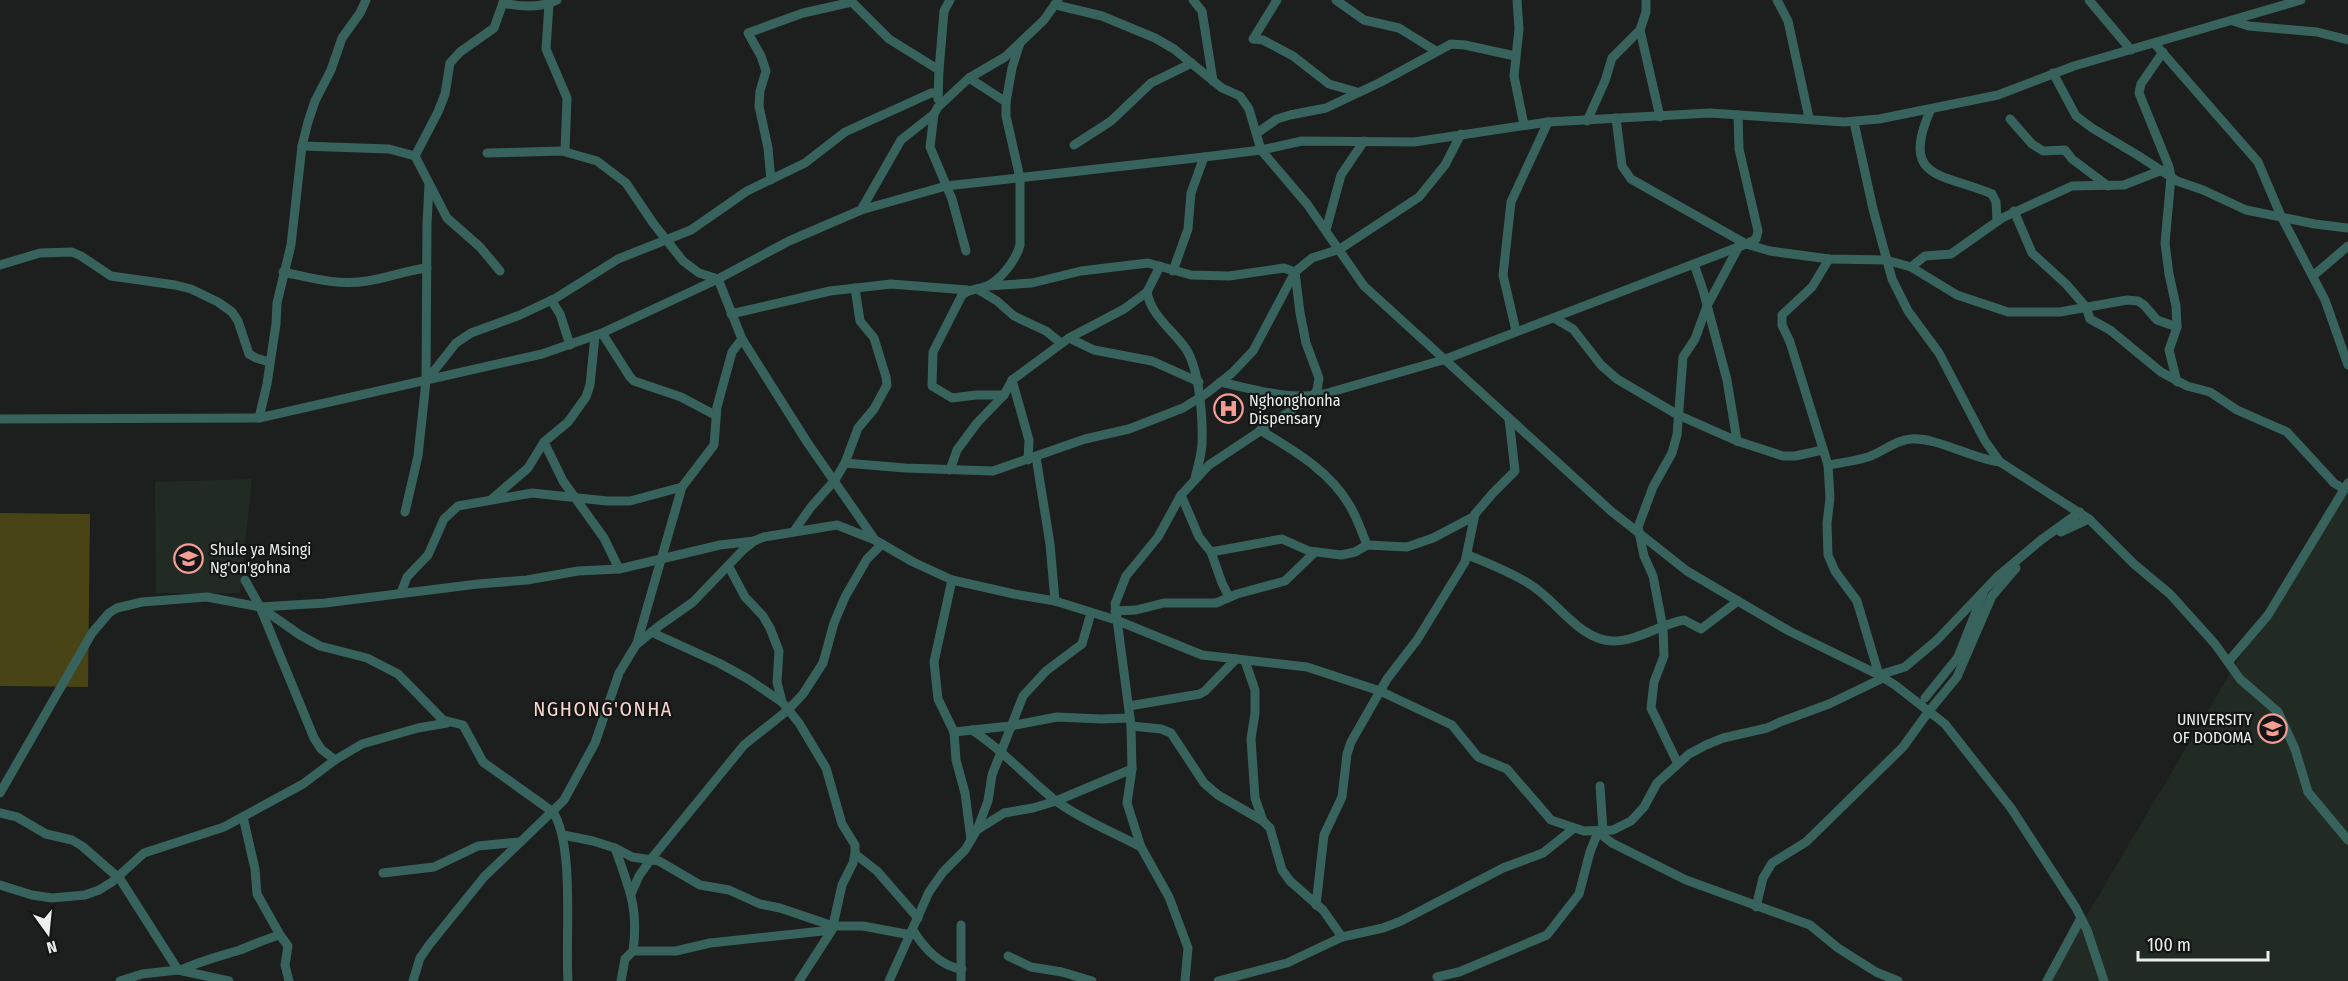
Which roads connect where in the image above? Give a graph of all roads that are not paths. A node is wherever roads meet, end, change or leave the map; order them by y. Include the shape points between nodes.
1 (366, 0) edge
2 (950, 0) edge
3 (1193, 0) edge
4 (1277, 0) edge
5 (1336, 0) edge
6 (1516, 0) edge
7 (1646, 0) edge
8 (1777, 0) edge
9 (2089, 0) edge
10 (2301, 0) edge
11 (851, 1) edge
12 (503, 2) edge
13 (553, 2) edge
14 (1063, 3) edge
15 (945, 5) edge
16 (2233, 21) junction
17 (1640, 30) junction
18 (2348, 40) edge
19 (1020, 43) junction
20 (2155, 44) junction
21 (2131, 50) junction
22 (1436, 51) junction
23 (2163, 52) junction
24 (1515, 56) junction
25 (1192, 63) junction
26 (939, 70) junction
27 (2053, 74) junction
28 (969, 78) junction
29 (1213, 81) junction
30 (1357, 92) junction
31 (939, 93) junction
32 (1006, 102) junction
33 (936, 110) junction
34 (1931, 110) junction
35 (1738, 115) junction
36 (1660, 117) junction
37 (1616, 118) junction
38 (1809, 118) junction
39 (2010, 119) dead end
40 (1587, 121) junction
41 (1548, 122) junction
42 (1854, 122) junction
43 (1524, 125) junction
44 (1257, 133) junction
45 (1461, 134) junction
46 (1364, 141) junction
47 (1074, 145) dead end
48 (302, 146) junction
49 (1261, 150) junction
50 (565, 151) junction
51 (487, 153) dead end
52 (415, 156) junction
53 (1204, 157) junction
54 (2162, 170) junction
55 (2170, 177) junction
56 (1020, 178) junction
57 (771, 180) junction
58 (429, 185) junction
59 (946, 186) junction
60 (2108, 186) junction
61 (861, 210) junction
62 (2014, 211) junction
63 (2281, 216) junction
64 (1997, 220) junction
65 (2348, 228) edge
66 (1326, 230) junction
67 (667, 240) junction
68 (1742, 246) junction
69 (2348, 246) edge
70 (1340, 249) junction
71 (966, 251) dead end
72 (1829, 259) junction
73 (1886, 261) junction
74 (1694, 264) junction
75 (0, 265) edge
76 (1160, 266) junction
77 (1911, 267) junction
78 (427, 268) junction
79 (500, 271) dead end
80 (1173, 271) junction
81 (283, 272) junction
82 (1295, 272) junction
83 (2313, 275) junction
84 (718, 279) junction
85 (988, 286) junction
86 (855, 288) junction
87 (972, 290) junction
88 (1147, 292) junction
89 (551, 300) junction
90 (1707, 306) junction
91 (2086, 307) junction
92 (731, 314) junction
93 (1554, 318) junction
94 (2177, 327) junction
95 (1516, 332) junction
96 (598, 335) junction
97 (742, 339) junction
98 (1065, 341) junction
99 (570, 345) junction
100 (1443, 360) junction
101 (269, 362) junction
102 (2348, 365) edge
103 (1012, 380) junction
104 (426, 381) junction
105 (1196, 381) junction
106 (1220, 382) junction
107 (2177, 382) junction
108 (1211, 390) junction
109 (1004, 395) junction
110 (1313, 396) junction
111 (1200, 398) junction
112 (715, 415) junction
113 (1678, 415) junction
114 (0, 418) edge
115 (259, 418) junction
116 (1509, 419) junction
117 (1260, 430) junction
118 (1737, 441) junction
119 (544, 442) junction
120 (1823, 450) junction
121 (1032, 459) junction
122 (2000, 462) junction
123 (845, 463) junction
124 (1828, 465) junction
125 (950, 470) junction
126 (1195, 478) junction
127 (835, 480) junction
128 (2346, 486) edge
129 (682, 487) junction
130 (1181, 495) junction
131 (575, 498) junction
132 (492, 499) junction
133 (405, 512) dead end
134 (2080, 512) junction
135 (1473, 517) junction
136 (2089, 519) junction
137 (794, 531) junction
138 (1640, 535) junction
139 (754, 541) junction
140 (878, 542) junction
141 (1367, 545) junction
142 (1211, 552) junction
143 (1315, 552) junction
144 (1468, 555) junction
145 (661, 561) junction
146 (729, 567) junction
147 (619, 569) junction
148 (245, 580) dead end
149 (952, 580) junction
150 (1985, 589) junction
151 (401, 593) junction
152 (1229, 597) junction
153 (1055, 601) junction
154 (1738, 601) junction
155 (260, 607) junction
156 (1091, 613) junction
157 (1116, 616) junction
158 (1663, 628) junction
159 (651, 632) junction
160 (636, 645) junction
161 (1241, 660) junction
162 (2228, 662) junction
163 (1881, 677) junction
164 (1380, 691) junction
165 (1925, 698) dead end
166 (785, 706) junction
167 (1129, 706) junction
168 (1929, 711) junction
169 (1131, 722) junction
170 (447, 723) junction
171 (1010, 726) junction
172 (972, 730) junction
173 (954, 732) junction
174 (1001, 750) junction
175 (335, 759) junction
176 (1678, 764) junction
177 (1132, 769) junction
178 (1600, 786) dead end
179 (0, 793) edge
180 (1056, 801) junction
181 (553, 812) junction
182 (0, 813) edge
183 (243, 817) junction
184 (1263, 821) junction
185 (1573, 829) junction
186 (976, 830) junction
187 (1600, 832) junction
188 (563, 835) junction
189 (971, 840) junction
190 (2348, 840) edge
191 (519, 842) junction
192 (1141, 847) junction
193 (615, 848) junction
194 (855, 854) junction
195 (651, 859) junction
196 (383, 873) dead end
197 (118, 877) junction
198 (0, 885) edge
199 (631, 894) junction
200 (1316, 905) junction
201 (1756, 907) junction
202 (918, 918) junction
203 (2081, 918) junction
204 (961, 925) dead end
205 (833, 928) junction
206 (912, 932) junction
207 (280, 935) junction
208 (1342, 937) junction
209 (633, 951) junction
210 (1008, 956) dead end
211 (962, 969) junction
212 (179, 970) junction
213 (1437, 977) dead end
214 (120, 981) edge
215 (229, 981) edge
216 (289, 981) edge
217 (413, 981) edge
218 (568, 981) edge
219 (621, 981) edge
220 (799, 981) edge
221 (889, 981) edge
222 (961, 981) edge
223 (1092, 981) edge
224 (1185, 981) edge
225 (1218, 981) edge
226 (1898, 981) edge
227 (2047, 981) edge
228 (2104, 981) edge

1 - 48 street via 342,38 315,101
2 - 15 street
3 - 29 street via 1202,11
4 - 30 street via 1253,39 1263,40 1298,59 1329,84
5 - 22 street via 1364,20 1399,28
6 - 24 street via 1519,29
7 - 17 street
8 - 38 street via 1788,21
9 - 21 street
10 - 16 street
11 - 26 street via 889,39
11 - 57 street via 748,33 766,71 759,106
12 - 13 street via 518,6
12 - 52 street via 494,28 454,56 438,112
13 - 50 street via 546,49 567,98
14 - 19 street
14 - 25 street via 1155,39
15 - 26 street
16 - 18 street
16 - 20 street
17 - 36 street
17 - 40 street via 1612,58
19 - 28 street via 997,64
19 - 32 street
20 - 21 street
20 - 23 street
21 - 27 street
22 - 24 street via 1451,44
22 - 30 street
23 - 55 street via 2139,93
23 - 63 street via 2258,162
24 - 43 street via 1514,76
25 - 29 street
25 - 47 street via 1151,83 1107,125
26 - 31 street
27 - 34 street via 1998,95
27 - 54 street via 2076,116
28 - 32 street
28 - 33 street
29 - 44 street via 1245,100
30 - 44 street via 1326,108 1277,119
31 - 33 street
31 - 57 street via 853,127 806,163
32 - 56 street
33 - 59 street via 930,147
33 - 61 street via 901,140
34 - 42 street
34 - 64 street via 1921,134 1923,164 1935,175 1992,194
35 - 36 street
35 - 38 street
35 - 68 street via 1739,149 1758,231 1756,239
36 - 37 street
37 - 40 street
37 - 68 street via 1622,166 1631,179
38 - 42 street
39 - 60 street via 2031,144 2043,152 2065,150
40 - 41 street
41 - 43 street
41 - 95 street via 1511,202 1503,275
42 - 73 street
43 - 45 street
44 - 49 street
45 - 46 street via 1414,141
45 - 70 street via 1445,165 1423,193
46 - 49 street via 1302,141
46 - 66 street via 1341,175
48 - 52 street via 381,148
48 - 81 street via 291,245
49 - 53 street
49 - 66 street
50 - 51 street
50 - 67 street via 590,157 620,177
52 - 58 street
53 - 56 street
53 - 80 street via 1194,182 1188,229
54 - 55 street
54 - 60 street via 2124,185
55 - 63 street via 2238,208
55 - 94 street via 2165,243
56 - 59 street
56 - 85 street via 1018,253
57 - 67 street via 691,230
58 - 78 street
58 - 79 street via 447,218
59 - 61 street
59 - 71 street
60 - 62 street via 2072,186
61 - 84 street via 789,241
62 - 64 street
62 - 91 street via 2032,253
63 - 65 street
63 - 83 street
64 - 77 street via 1955,252 1925,255
66 - 70 street
67 - 84 street via 690,267
67 - 89 street via 618,259
68 - 72 street
68 - 74 street
68 - 90 street
69 - 83 street
70 - 82 street via 1312,258
70 - 100 street via 1371,293
72 - 73 street
72 - 120 street via 1816,282 1785,311 1781,320
73 - 77 street
73 - 122 street via 1903,301 1939,353
74 - 90 street
74 - 93 street
75 - 101 street via 40,254 72,252 111,276 191,290 232,312 249,354
76 - 80 street
76 - 85 street via 1109,266 1043,281
76 - 88 street
77 - 91 street via 1958,295 2008,312 2060,312
78 - 81 street via 364,282 325,282
78 - 104 street
80 - 82 street via 1230,276 1284,268
81 - 101 street
82 - 106 street via 1253,351
82 - 110 street via 1306,343 1318,378
83 - 102 street
84 - 92 street
84 - 96 street
85 - 87 street
86 - 87 street via 898,284
86 - 92 street
86 - 123 street via 860,321 874,338 887,382 874,409 858,428
87 - 98 street
87 - 109 street via 960,299 935,346 932,386 952,398
88 - 98 street
88 - 105 street via 1152,308 1188,354
89 - 99 street
89 - 104 street via 471,333 456,343
90 - 113 street via 1695,339 1683,357
90 - 118 street via 1727,380
91 - 94 street via 2138,301 2157,320
91 - 107 street via 2090,319
92 - 97 street
93 - 95 street
93 - 113 street via 1573,329 1617,379
94 - 107 street via 2169,350
95 - 100 street
96 - 99 street
96 - 112 street via 634,381 686,399
96 - 119 street via 586,397 568,422
97 - 112 street via 732,352
97 - 127 street
98 - 103 street
98 - 105 street via 1152,361
99 - 104 street
100 - 110 street
100 - 116 street
101 - 115 street
103 - 109 street
103 - 121 street
104 - 115 street
104 - 133 street via 418,456
105 - 108 street
105 - 111 street
106 - 108 street
106 - 110 street
107 - 128 street via 2210,392 2243,413 2287,432 2334,483
108 - 111 street
109 - 125 street via 957,450
110 - 117 street
111 - 121 street via 1149,422
111 - 126 street via 1202,446
112 - 129 street via 714,445
113 - 118 street
113 - 138 street via 1672,453 1653,487 1638,527
114 - 115 street
116 - 135 street via 1515,471
116 - 138 street
117 - 126 street
117 - 141 street via 1327,476 1349,504
118 - 120 street via 1789,457
119 - 131 street
119 - 132 street via 528,468
120 - 124 street
121 - 125 street via 993,471
121 - 153 street via 1050,544
122 - 124 street via 1912,439 1869,457
122 - 134 street
123 - 125 street
123 - 127 street
124 - 163 street via 1828,555 1857,602
126 - 130 street
127 - 137 street
127 - 140 street
128 - 162 street via 2268,615
129 - 131 street via 630,501
129 - 145 street
130 - 142 street via 1199,537
130 - 157 street via 1158,537 1126,576 1116,599
131 - 132 street via 532,493
131 - 147 street via 602,535
132 - 151 street via 458,506 447,515 428,555 407,578
134 - 136 street
134 - 150 street
135 - 141 street via 1415,545
135 - 144 street
136 - 162 street via 2177,602
136 - 168 street via 2054,537 1999,586 1983,612 1957,677
137 - 139 street
137 - 140 street via 837,525
138 - 154 street via 1687,571
138 - 158 street
139 - 145 street via 720,545
139 - 146 street
140 - 149 street
140 - 166 street via 845,597 819,670 799,699
141 - 143 street via 1346,555
142 - 143 street via 1282,539
142 - 152 street
143 - 152 street via 1285,581
144 - 158 street via 1512,573 1540,590 1581,627 1602,640 1624,640
144 - 164 street via 1417,640
145 - 147 street
145 - 160 street
146 - 159 street via 693,602
146 - 166 street via 774,638 779,651 777,682
147 - 151 street
148 - 155 street
149 - 153 street
149 - 173 street via 933,662 938,699
150 - 163 street via 1937,640 1905,667
150 - 165 street via 1958,657
151 - 155 street
152 - 157 street via 1208,604 1164,603
153 - 156 street
154 - 158 street via 1704,628 1684,620
154 - 163 street
155 - 170 street via 315,644 367,658 398,674
155 - 175 street via 314,738
155 - 179 street via 189,597 142,602 109,613 92,633
156 - 157 street
156 - 171 street via 1082,644 1032,684
157 - 161 street via 1202,655
157 - 167 street
158 - 176 street via 1663,661 1651,703
159 - 160 street
159 - 166 street via 726,666
160 - 181 street via 619,673 595,743 564,800
161 - 164 street via 1307,667
161 - 167 street via 1200,694
161 - 184 street via 1255,690 1251,739 1253,793
162 - 190 street via 2240,679 2281,715 2308,792
163 - 168 street
163 - 176 street via 1829,704 1767,728 1714,741
164 - 185 street via 1452,725 1478,757 1507,769 1551,820
164 - 200 street via 1347,754 1342,797 1324,835
166 - 194 street via 800,723 826,768
166 - 195 street via 744,745
167 - 169 street
168 - 201 street via 1903,747 1806,842 1773,863 1763,878
168 - 203 street via 1958,739 2005,800
169 - 171 street via 1057,717
169 - 177 street
169 - 184 street via 1171,733 1204,783
170 - 175 street via 369,742
170 - 181 street via 463,725 483,762
171 - 172 street
171 - 174 street
172 - 173 street
172 - 174 street
173 - 189 street
174 - 180 street
174 - 186 street
175 - 183 street via 303,784
176 - 187 street via 1653,789 1632,821
177 - 180 street
177 - 192 street via 1127,803
178 - 187 street
180 - 186 street via 1004,813
180 - 192 street
181 - 188 street
181 - 191 street
182 - 197 street via 17,817 46,834 72,840
183 - 197 street via 206,834 144,853
183 - 207 street via 257,894
184 - 200 street via 1270,828 1282,870
185 - 187 street
185 - 208 street via 1543,853 1503,868 1401,921
186 - 189 street
187 - 201 street via 1612,843 1686,880
187 - 213 street via 1590,852 1579,894 1547,935 1459,972
188 - 193 street
188 - 218 street
189 - 202 street via 933,886
191 - 196 street via 478,846 434,867
191 - 217 street via 484,877 429,945
192 - 224 street via 1168,897 1188,948
193 - 195 street via 632,857
193 - 199 street
194 - 202 street via 877,871
194 - 205 street via 842,885
195 - 199 street
195 - 205 street via 700,885 729,890
197 - 198 street via 99,890 62,897 32,895
197 - 212 street
199 - 209 street via 636,927
200 - 208 street
201 - 226 street via 1810,925 1838,948
202 - 206 street
203 - 227 street
203 - 228 street
204 - 211 street
205 - 206 street via 863,926
205 - 209 street via 676,951
205 - 220 street
206 - 211 street via 941,962
206 - 221 street
207 - 212 street
207 - 216 street via 288,946 285,965
208 - 225 street via 1287,963
209 - 219 street via 626,959
210 - 223 street via 1031,967
211 - 222 street
212 - 214 street
212 - 215 street

